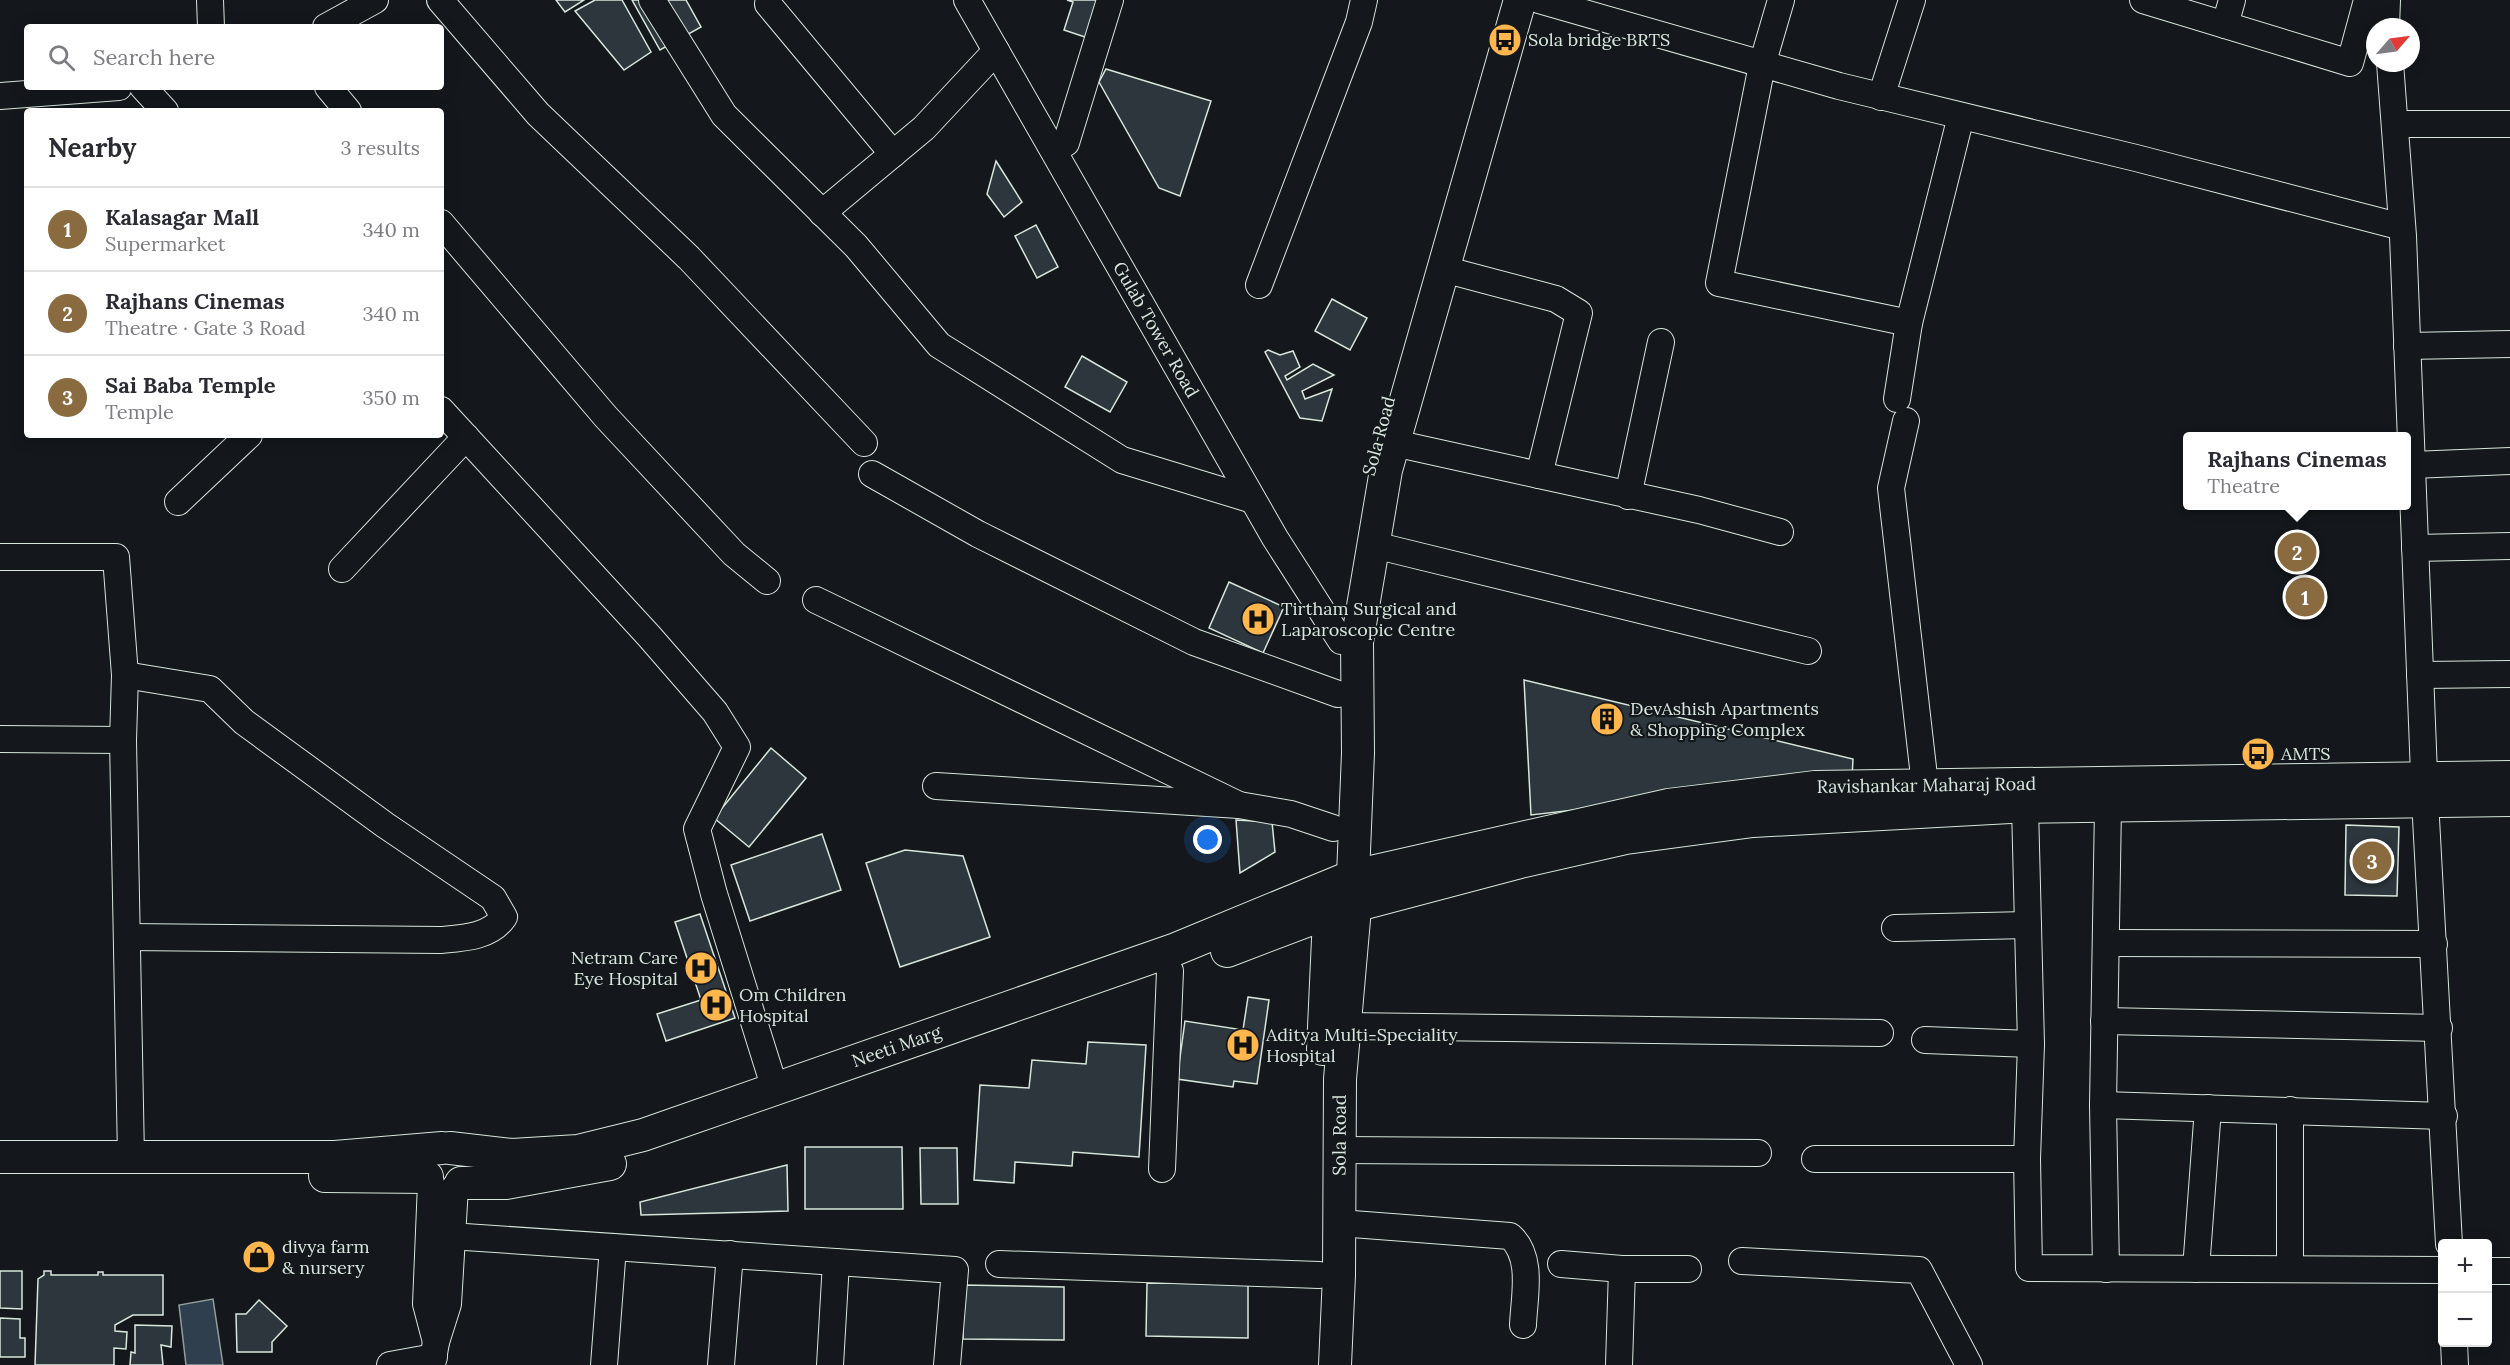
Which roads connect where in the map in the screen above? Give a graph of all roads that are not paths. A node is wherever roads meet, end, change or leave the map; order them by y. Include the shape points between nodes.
1 (210, 0) edge
2 (375, 0) edge
3 (440, 0) edge
4 (652, 0) edge
5 (967, 0) edge
6 (985, 0) edge
7 (1110, 0) edge
8 (1364, 0) edge
9 (1499, 0) edge
10 (1520, 0) edge
11 (1539, 0) edge
12 (1780, 0) edge
13 (1912, 0) edge
14 (2143, 0) edge
15 (2232, 0) edge
16 (2367, 0) edge
17 (2387, 0) edge
18 (768, 4) dead end
19 (2386, 18) edge
20 (211, 24) edge
21 (331, 24) edge
22 (2225, 25) junction
23 (996, 51) junction
24 (1762, 65) junction
25 (2391, 72) edge
26 (79, 90) edge
27 (146, 90) edge
28 (330, 90) edge
29 (0, 96) edge
30 (1881, 97) junction
31 (162, 108) edge
32 (346, 108) edge
33 (1961, 116) junction
34 (2395, 124) junction
35 (2510, 124) edge
36 (1066, 143) junction
37 (893, 154) junction
38 (822, 213) junction
39 (2402, 227) junction
40 (444, 228) edge
41 (1443, 269) junction
42 (1259, 285) dead end
43 (1910, 323) junction
44 (1661, 342) dead end
45 (2510, 344) edge
46 (2407, 346) junction
47 (444, 413) edge
48 (2411, 432) edge
49 (466, 437) junction
50 (246, 438) edge
51 (2411, 441) edge
52 (864, 443) dead end
53 (1394, 443) junction
54 (2510, 461) edge
55 (2412, 465) junction
56 (872, 474) dead end
57 (1539, 475) junction
58 (1628, 496) junction
59 (1253, 500) junction
60 (178, 502) dead end
61 (1780, 532) dead end
62 (1374, 545) junction
63 (2510, 546) edge
64 (2415, 548) junction
65 (0, 557) edge
66 (342, 569) dead end
67 (767, 581) dead end
68 (816, 600) dead end
69 (1351, 630) junction
70 (1808, 651) dead end
71 (2510, 674) edge
72 (124, 675) junction
73 (2420, 675) junction
74 (1338, 694) junction
75 (0, 739) edge
76 (123, 740) junction
77 (2510, 777) edge
78 (1925, 785) junction
79 (936, 786) dead end
80 (2425, 789) junction
81 (2510, 800) edge
82 (1239, 805) junction
83 (2108, 806) junction
84 (2025, 807) junction
85 (1333, 828) junction
86 (1342, 895) junction
87 (2028, 925) junction
88 (1895, 928) dead end
89 (127, 937) junction
90 (2106, 943) junction
91 (2434, 944) junction
92 (1170, 971) junction
93 (2104, 1021) junction
94 (1345, 1026) junction
95 (2439, 1028) junction
96 (1880, 1033) dead end
97 (1925, 1040) dead end
98 (2031, 1044) junction
99 (775, 1089) junction
100 (2103, 1105) junction
101 (2208, 1108) junction
102 (2290, 1110) junction
103 (2444, 1116) junction
104 (446, 1148) junction
105 (1340, 1150) junction
106 (1758, 1153) dead end
107 (0, 1157) edge
108 (131, 1157) junction
109 (1815, 1159) dead end
110 (2027, 1159) junction
111 (1162, 1169) dead end
112 (0, 1176) edge
113 (444, 1182) junction
114 (1340, 1223) junction
115 (450, 1236) junction
116 (2449, 1239) edge
117 (613, 1247) junction
118 (730, 1254) junction
119 (1742, 1261) dead end
120 (836, 1262) junction
121 (999, 1264) dead end
122 (1561, 1264) dead end
123 (1622, 1269) junction
124 (1688, 1269) dead end
125 (2106, 1269) junction
126 (2196, 1269) junction
127 (2290, 1269) junction
128 (2438, 1270) edge
129 (2492, 1271) edge
130 (2510, 1271) edge
131 (1319, 1275) junction
132 (1523, 1325) dead end
133 (2454, 1347) edge
134 (434, 1355) edge
135 (390, 1365) edge
136 (604, 1365) edge
137 (720, 1365) edge
138 (830, 1365) edge
139 (947, 1365) edge
140 (1315, 1365) edge
141 (1335, 1365) edge
142 (1618, 1365) edge
143 (1969, 1365) edge
144 (2455, 1365) edge

1 - 20 street
2 - 21 street
3 - 52 street via 538,114 689,258
4 - 38 street via 724,115
5 - 23 street, Gulab Tower Road
6 - 36 street
7 - 36 street
8 - 42 street
9 - 69 main road, Sola Road via 1367,476
10 - 41 main road, Sola Road
11 - 24 street
12 - 24 street
13 - 30 street
14 - 22 street
15 - 22 street
16 - 22 street via 2350,63
17 - 19 street
18 - 37 street
23 - 37 street via 924,128
23 - 59 street, Gulab Tower Road
24 - 30 street
24 - 43 street via 1719,283
25 - 34 street
26 - 29 street
27 - 31 street
28 - 32 street
30 - 33 street
33 - 39 street
33 - 43 street
34 - 35 street
34 - 39 street
36 - 69 street via 1288,529
37 - 38 street
38 - 59 street via 856,246 939,345 1122,460
39 - 46 street
40 - 67 street via 606,417 734,554
41 - 53 main road, Sola Road
41 - 57 street via 1556,299 1579,313
43 - 78 street via 1891,488
44 - 58 street
45 - 46 street
46 - 48 street
47 - 49 street
49 - 66 street
49 - 99 street via 664,653 715,712 737,747 697,829
50 - 60 street
51 - 55 street
53 - 57 street
53 - 62 main road, Sola Road
54 - 55 street
55 - 64 street
56 - 74 street via 978,534 1194,642
57 - 58 street
58 - 61 street
59 - 69 street, Gulab Tower Road
62 - 69 main road, Sola Road
62 - 70 street
63 - 64 street
64 - 73 street
65 - 72 street via 116,557
68 - 82 street
69 - 74 main road, Sola Road
69 - 86 main road, Sola Road via 1358,753
71 - 73 street
72 - 76 street
72 - 89 street via 210,689 244,722 493,898 504,917 498,926 474,937 441,940
73 - 80 street
74 - 85 main road, Sola Road
75 - 76 street
76 - 89 street
77 - 80 main road, Ravishankar Maharaj Road
78 - 80 main road, Ravishankar Maharaj Road
78 - 86 main road, Ravishankar Maharaj Road via 1815,786 1668,805
79 - 82 street
80 - 81 main road, Ravishankar Maharaj Road
80 - 83 main road, Ravishankar Maharaj Road
80 - 91 street
82 - 85 street via 1292,814
83 - 84 main road, Ravishankar Maharaj Road
83 - 90 street
84 - 86 main road, Ravishankar Maharaj Road via 1753,821 1626,838
84 - 87 street
85 - 86 main road, Sola Road
86 - 92 main road
86 - 94 main road, Sola Road
86 - 99 main road, Neeti Marg
86 - 131 main road, Sola Road
87 - 88 street
87 - 98 street
89 - 108 street
90 - 91 street
90 - 93 street
91 - 95 street
92 - 111 street
92 - 113 main road via 628,1159 506,1184
93 - 95 street
93 - 100 street
94 - 96 street
94 - 105 main road, Sola Road
95 - 103 street
97 - 98 street
98 - 110 street
99 - 104 main road, Neeti Marg via 643,1135 578,1151 512,1155
100 - 101 street
100 - 125 street
101 - 102 street
101 - 126 street
102 - 103 street
102 - 127 street
103 - 116 street
104 - 108 main road, Neeti Marg via 335,1157
104 - 113 main road via 435,1150 426,1160
105 - 106 street
105 - 114 main road, Sola Road
107 - 108 main road, Neeti Marg
109 - 110 street
110 - 125 street via 2029,1268
112 - 113 main road
113 - 115 street
113 - 134 street via 426,1304
114 - 132 street via 1510,1236 1526,1259
114 - 141 main road, Sola Road
115 - 117 street
115 - 134 street via 448,1304
117 - 118 street
117 - 136 street
118 - 120 street
118 - 137 street
119 - 143 street via 1919,1270
120 - 138 street
120 - 139 street via 955,1270
121 - 131 street
122 - 123 street
123 - 124 street
123 - 142 street
125 - 126 street
126 - 127 street
127 - 128 street
129 - 130 street
131 - 140 main road, Sola Road
133 - 144 street
134 - 135 street

